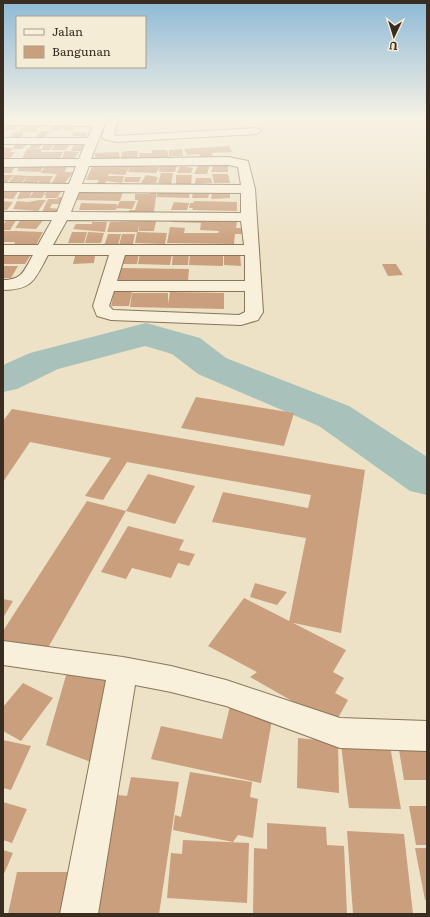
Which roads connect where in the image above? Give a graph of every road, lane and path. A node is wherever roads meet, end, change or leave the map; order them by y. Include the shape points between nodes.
1 (3, 163) edge
2 (83, 163) junction
3 (3, 187) edge
4 (75, 187) junction
5 (248, 188) junction
6 (3, 216) edge
7 (62, 216) junction
8 (248, 217) junction
9 (3, 250) edge
10 (118, 250) junction
11 (252, 250) junction
12 (43, 251) junction
13 (3, 285) edge
14 (107, 286) junction
15 (254, 286) junction
16 (3, 653) edge
17 (123, 670) junction
18 (427, 736) edge
19 (79, 914) edge

1 - 2 street
2 - 4 street
2 - 5 street via 235,161 244,164
3 - 4 street
4 - 5 street
4 - 7 street
5 - 8 street
6 - 7 street
7 - 8 street
7 - 12 street
8 - 11 street
9 - 12 street
10 - 11 street
10 - 12 street
10 - 14 street
11 - 15 street
12 - 13 street via 24,282
14 - 15 street
14 - 15 street via 101,306 103,312 111,315 241,320 252,316 254,312
16 - 17 street
17 - 18 street via 226,693 340,733
17 - 19 street

